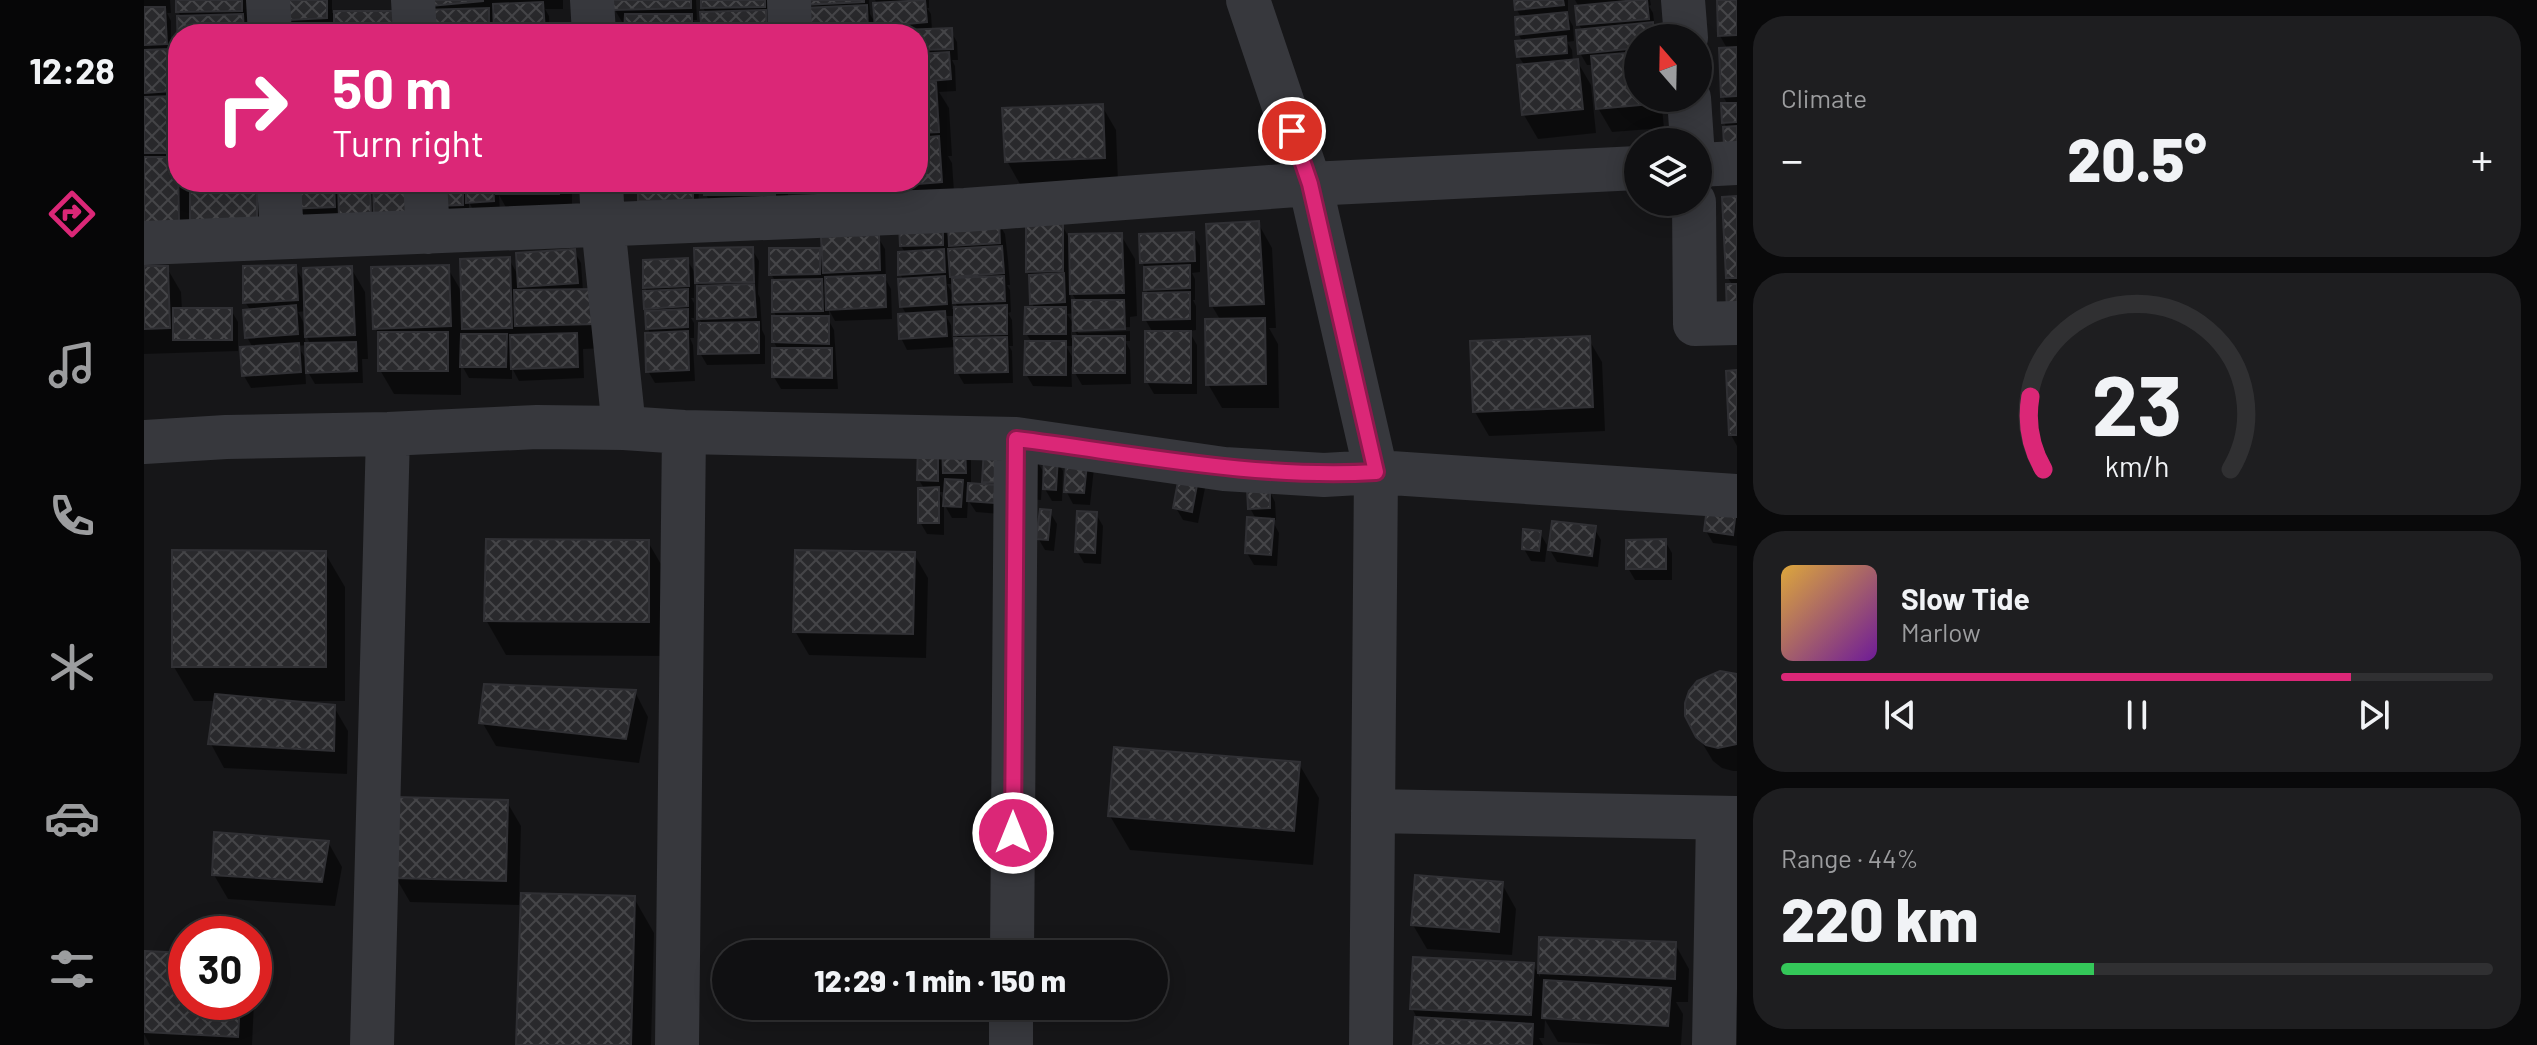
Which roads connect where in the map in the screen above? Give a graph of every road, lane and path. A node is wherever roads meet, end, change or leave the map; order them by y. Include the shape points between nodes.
1 (268, 0) edge
2 (413, 0) edge
3 (592, 0) edge
4 (789, 0) edge
5 (1248, 0) edge
6 (1683, 0) edge
7 (269, 24) edge
8 (414, 24) edge
9 (593, 24) edge
10 (790, 24) edge
11 (1685, 24) edge
12 (1737, 163) edge
13 (1712, 164) edge
14 (1624, 169) edge
15 (1310, 184) junction
16 (280, 192) edge
17 (426, 192) edge
18 (601, 192) edge
19 (795, 200) edge
20 (1694, 216) edge
21 (603, 225) junction
22 (428, 232) junction
23 (282, 237) junction
24 (144, 243) edge
25 (1737, 323) edge
26 (624, 428) junction
27 (684, 432) junction
28 (388, 434) junction
29 (1016, 439) junction
30 (144, 442) edge
31 (1376, 472) junction
32 (1737, 496) edge
33 (1373, 811) junction
34 (1728, 818) edge
35 (1012, 940) edge
36 (1011, 1020) edge
37 (372, 1045) edge
38 (677, 1045) edge
39 (1011, 1045) edge
40 (1371, 1045) edge
41 (1714, 1045) edge

1 - 7 street
2 - 8 street
3 - 9 street
4 - 10 street
5 - 15 street
6 - 11 street
12 - 13 street
14 - 15 street
15 - 19 street via 965,210
15 - 31 street
16 - 23 street
17 - 22 street
18 - 21 street
19 - 21 street
20 - 25 street via 1695,324
21 - 22 street
21 - 26 street
22 - 23 street
23 - 24 street
26 - 27 street
26 - 28 street
27 - 29 street
27 - 38 street
28 - 30 street
28 - 37 street
29 - 31 street via 1224,469 1324,475
29 - 35 street
31 - 32 street
31 - 33 street
33 - 34 street
33 - 40 street
34 - 41 street
36 - 39 street

